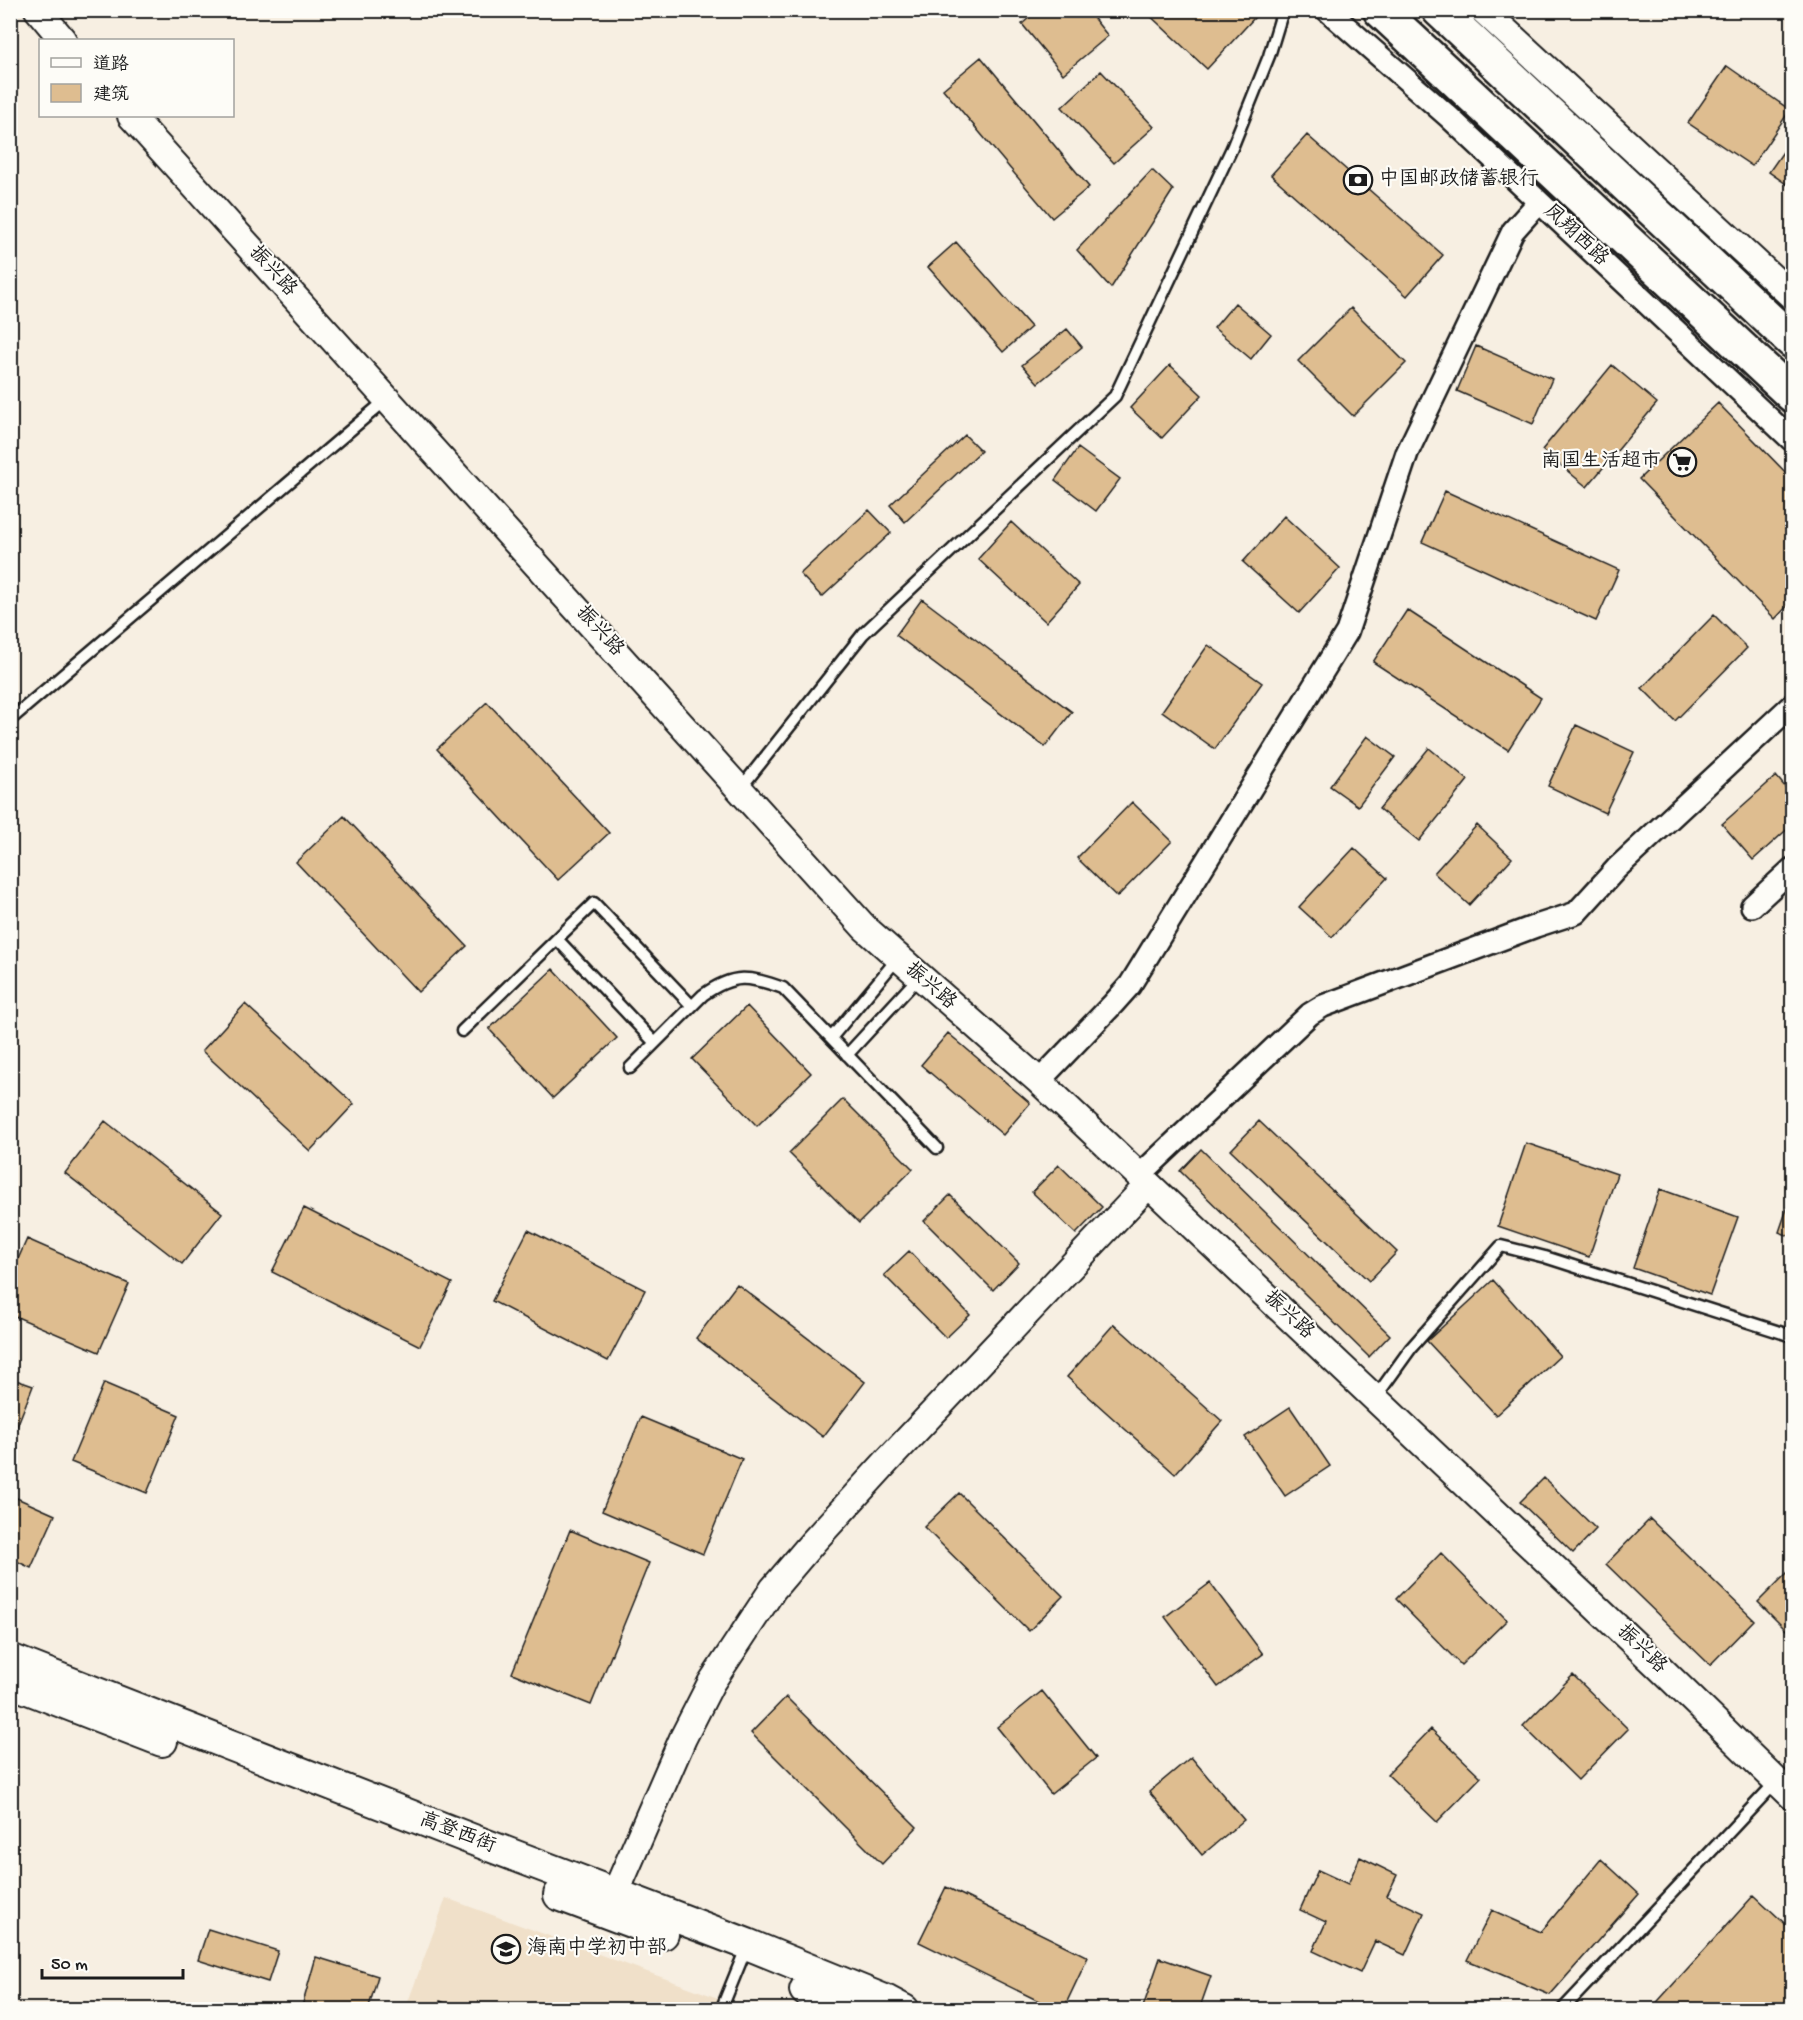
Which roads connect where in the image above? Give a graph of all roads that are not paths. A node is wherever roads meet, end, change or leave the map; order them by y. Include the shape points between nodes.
1 (38, 10) edge
2 (1283, 10) edge
3 (1327, 10) edge
4 (1380, 10) edge
5 (1439, 10) edge
6 (1483, 10) edge
7 (62, 39) edge
8 (132, 117) edge
9 (1539, 202) junction
10 (1792, 296) edge
11 (1792, 341) edge
12 (1792, 395) edge
13 (387, 399) junction
14 (1792, 440) edge
15 (1792, 705) edge
16 (10, 720) edge
17 (740, 789) junction
18 (1792, 869) edge
19 (1752, 906) dead end
20 (557, 939) junction
21 (898, 958) junction
22 (919, 977) junction
23 (692, 1006) junction
24 (462, 1031) dead end
25 (831, 1038) junction
26 (655, 1043) junction
27 (847, 1055) junction
28 (630, 1068) dead end
29 (1039, 1081) junction
30 (938, 1148) dead end
31 (1144, 1180) junction
32 (1792, 1336) edge
33 (1375, 1398) junction
34 (10, 1659) edge
35 (10, 1682) edge
36 (1785, 1788) edge
37 (615, 1894) junction
38 (743, 1953) junction
39 (722, 2010) edge
40 (852, 2010) edge
41 (904, 2010) edge
42 (1562, 2010) edge

1 - 7 street
2 - 17 lane via 1232,148 1115,396 863,634
3 - 9 street, 凤翔西路
4 - 12 main road, 凤翔西路
5 - 11 main road
6 - 10 street
8 - 13 street, 振兴路
9 - 14 street, 凤翔西路
9 - 29 street via 1513,231 1407,453 1347,632 1130,985
13 - 16 lane
13 - 17 street, 振兴路
15 - 31 street via 1617,868 1576,914 1310,1014
17 - 21 street, 振兴路 via 865,928
18 - 19 street
20 - 23 lane via 594,903
20 - 24 lane
20 - 26 lane
21 - 22 street, 振兴路
21 - 25 lane
22 - 27 lane
22 - 29 street, 振兴路
23 - 25 lane via 715,986 736,978 759,980 783,988
23 - 26 lane
25 - 27 lane
26 - 28 lane
27 - 30 lane
29 - 31 street, 振兴路
31 - 33 street, 振兴路
31 - 37 street via 772,1589 706,1692
32 - 33 lane via 1501,1246 1412,1348
33 - 36 street, 振兴路
34 - 37 main road, 高登西街
35 - 38 main road, 高登西街 via 609,1914
36 - 42 lane
37 - 38 main road, 高登西街
38 - 39 lane
38 - 40 main road, 高登西街
38 - 41 main road, 高登西街

